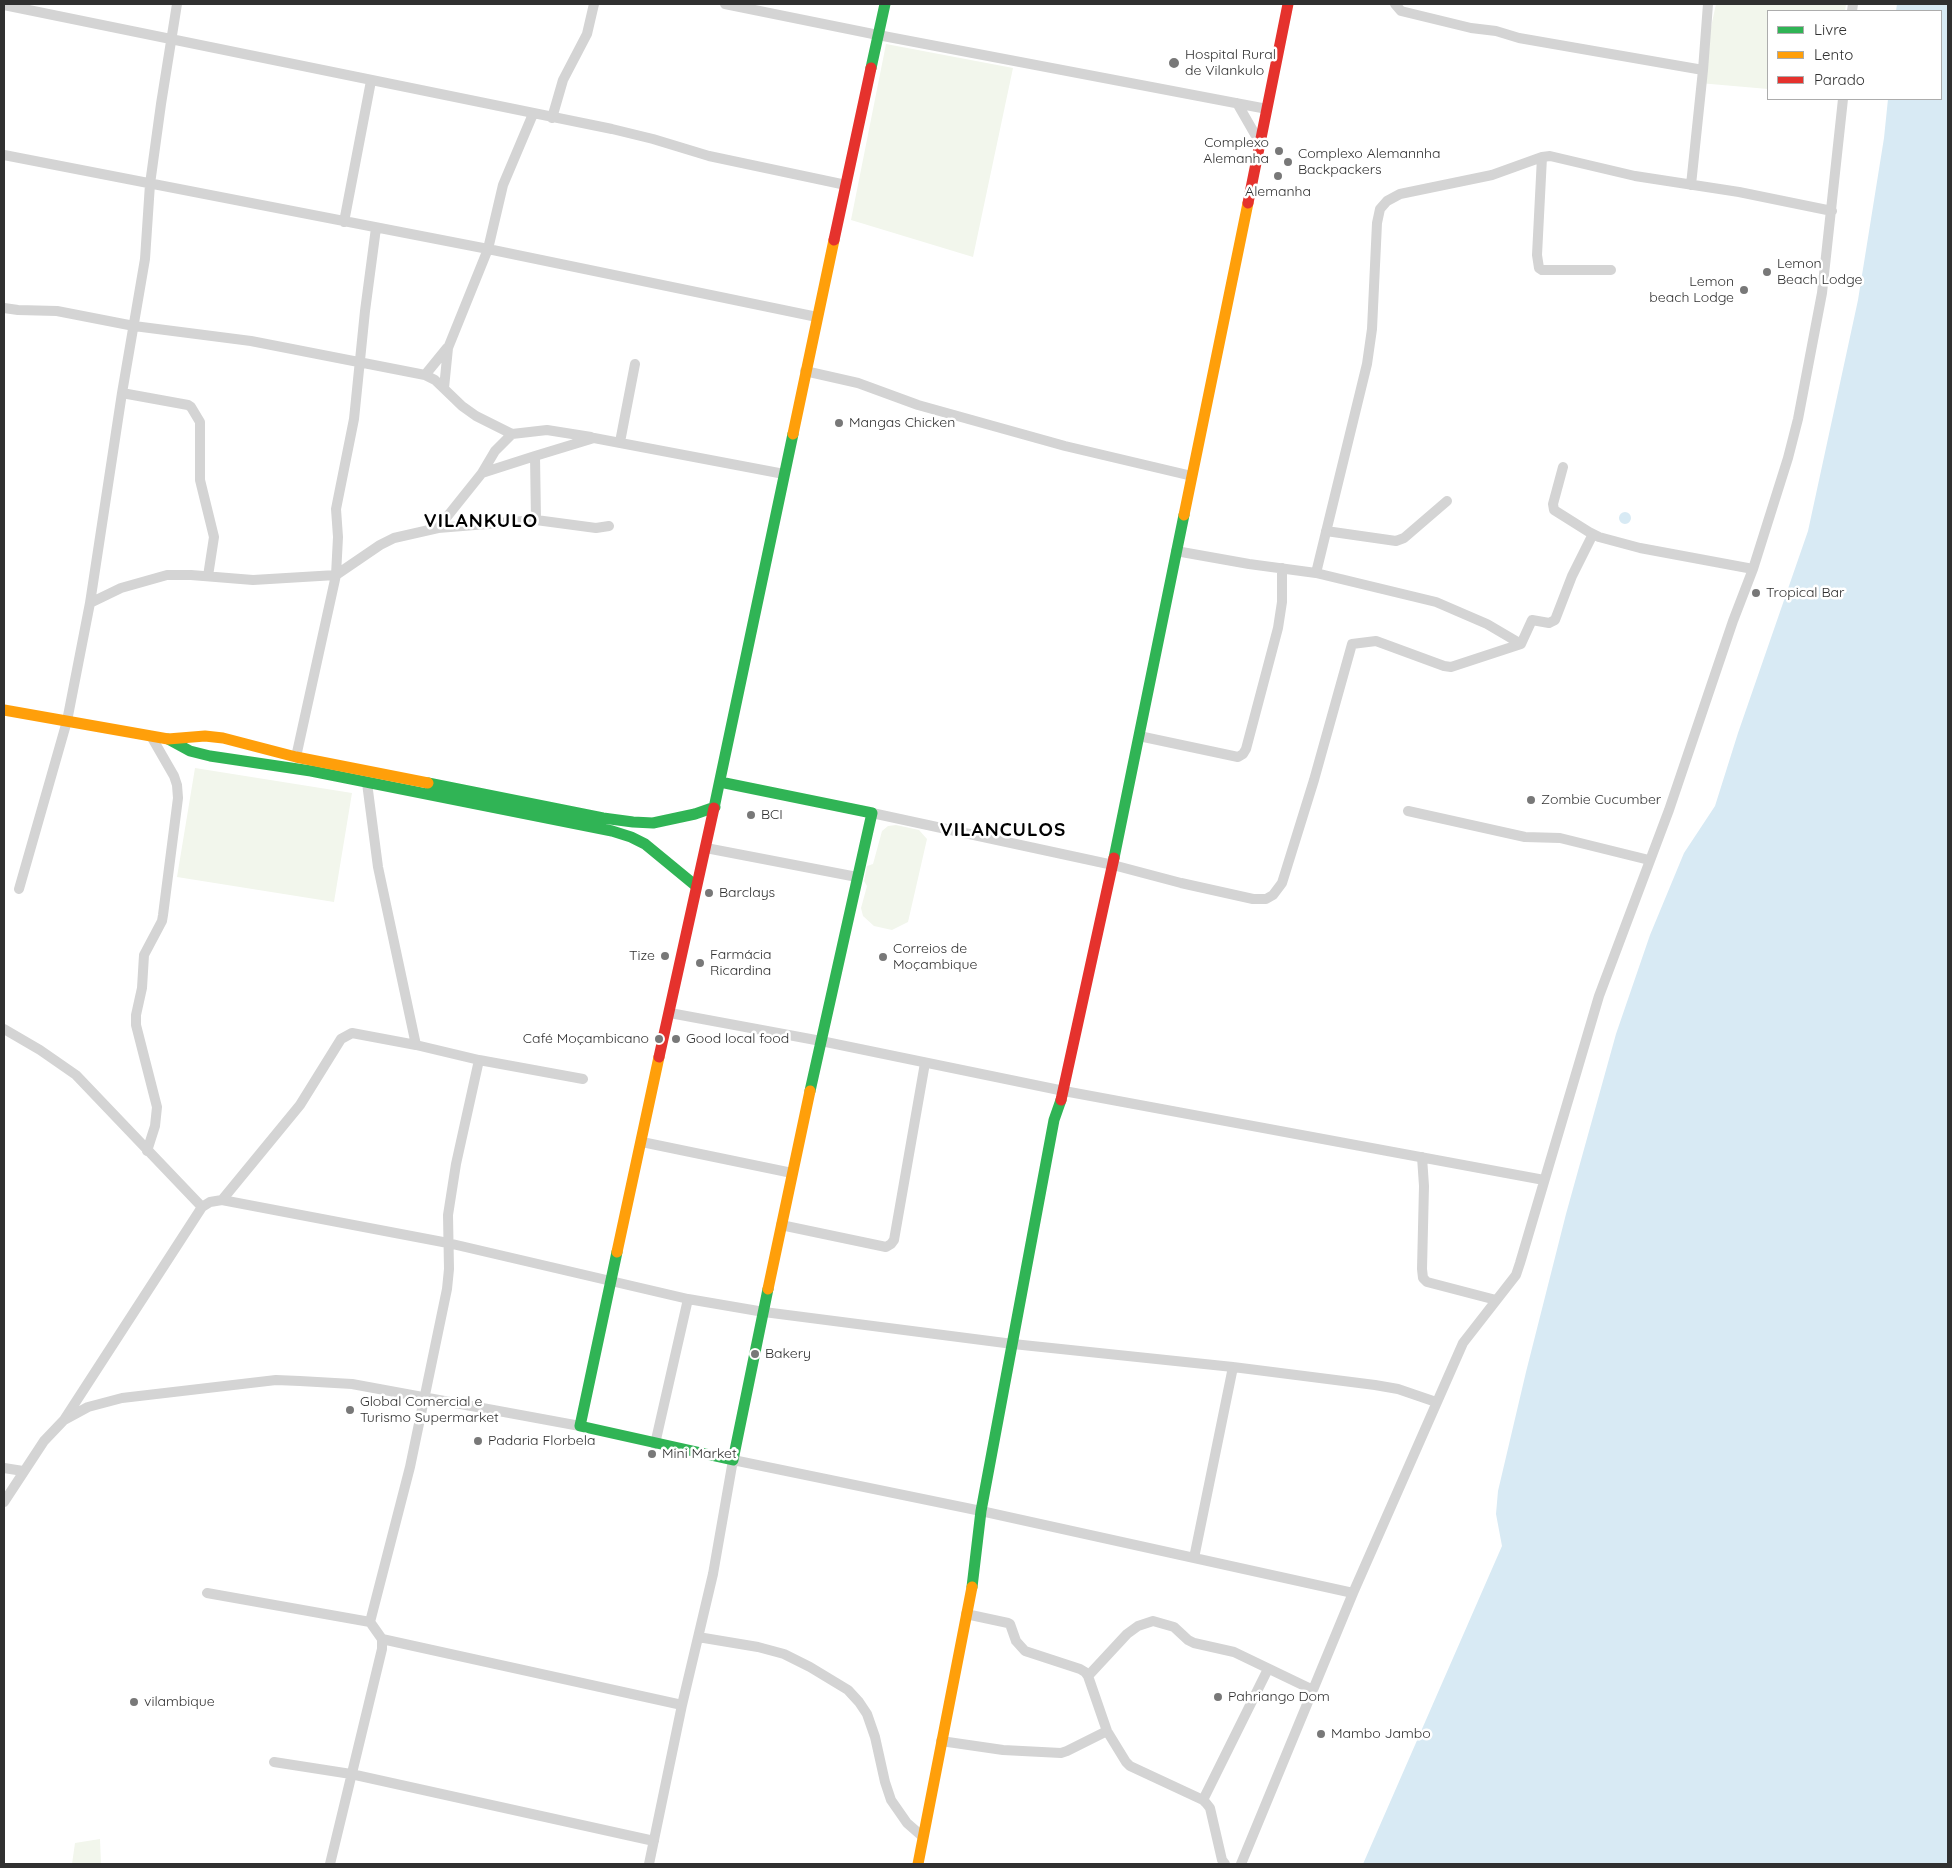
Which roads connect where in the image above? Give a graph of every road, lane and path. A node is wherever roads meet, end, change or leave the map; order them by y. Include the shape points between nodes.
1 (177, 4) edge
2 (594, 4) edge
3 (725, 4) edge
4 (885, 4) edge
5 (1288, 4) edge
6 (1395, 4) edge
7 (1708, 4) edge
8 (4, 5) edge
9 (878, 35) junction
10 (171, 40) junction
11 (1703, 70) junction
12 (371, 81) junction
13 (1843, 100) edge
14 (1237, 103) junction
15 (1267, 109) junction
16 (533, 114) junction
17 (552, 118) junction
18 (1260, 142) junction
19 (4, 155) edge
20 (1542, 157) junction
21 (150, 184) junction
22 (846, 185) junction
23 (1691, 185) junction
24 (1832, 211) junction
25 (344, 222) junction
26 (376, 228) junction
27 (488, 249) junction
28 (1611, 270) dead end
29 (4, 308) edge
30 (817, 317) junction
31 (134, 326) junction
32 (448, 348) junction
33 (359, 364) junction
34 (635, 364) dead end
35 (805, 371) junction
36 (425, 375) junction
37 (444, 388) junction
38 (122, 393) junction
39 (512, 434) junction
40 (594, 438) junction
41 (620, 442) junction
42 (535, 456) junction
43 (1562, 467) dead end
44 (482, 473) junction
45 (784, 474) junction
46 (1192, 476) junction
47 (1446, 501) dead end
48 (536, 520) junction
49 (609, 526) dead end
50 (438, 528) junction
51 (1326, 531) junction
52 (1593, 534) junction
53 (1176, 551) junction
54 (1282, 568) junction
55 (1753, 569) junction
56 (1316, 574) junction
57 (336, 575) junction
58 (208, 576) junction
59 (90, 603) junction
60 (1521, 644) junction
61 (4, 710) edge
62 (67, 721) junction
63 (151, 736) junction
64 (207, 736) junction
65 (1139, 736) junction
66 (168, 739) junction
67 (231, 740) junction
68 (203, 754) junction
69 (296, 757) junction
70 (227, 759) junction
71 (720, 782) junction
72 (367, 783) junction
73 (715, 807) junction
74 (1408, 810) dead end
75 (872, 813) junction
76 (706, 848) junction
77 (1648, 860) junction
78 (1114, 864) junction
79 (857, 877) junction
80 (696, 886) junction
81 (19, 890) dead end
82 (670, 1013) junction
83 (4, 1029) edge
84 (821, 1042) junction
85 (416, 1045) junction
86 (479, 1060) junction
87 (925, 1063) junction
88 (583, 1079) dead end
89 (1064, 1091) junction
90 (642, 1142) junction
91 (148, 1151) junction
92 (1422, 1157) junction
93 (792, 1173) junction
94 (1544, 1180) junction
95 (222, 1200) junction
96 (202, 1207) junction
97 (781, 1225) junction
98 (448, 1243) junction
99 (611, 1280) junction
100 (688, 1299) junction
101 (1496, 1300) junction
102 (764, 1312) junction
103 (1013, 1344) junction
104 (1233, 1367) junction
105 (425, 1396) junction
106 (1436, 1402) junction
107 (64, 1420) junction
108 (580, 1426) junction
109 (655, 1444) junction
110 (733, 1460) junction
111 (5, 1468) edge
112 (23, 1470) junction
113 (4, 1502) edge
114 (982, 1511) junction
115 (1194, 1558) junction
116 (207, 1593) dead end
117 (1353, 1594) junction
118 (966, 1614) junction
119 (370, 1622) junction
120 (698, 1637) junction
121 (382, 1639) junction
122 (1268, 1668) junction
123 (1088, 1676) junction
124 (1313, 1690) junction
125 (682, 1705) junction
126 (1106, 1731) junction
127 (941, 1741) junction
128 (274, 1762) dead end
129 (351, 1774) junction
130 (1203, 1800) junction
131 (923, 1837) junction
132 (654, 1841) junction
133 (330, 1864) edge
134 (649, 1864) edge
135 (918, 1864) edge
136 (1225, 1864) edge
137 (1241, 1864) edge

1 - 10 street
2 - 17 street via 587,34 563,80
3 - 9 street
4 - 9 main road
5 - 15 main road
6 - 11 street via 1401,11 1471,28
7 - 11 street
8 - 10 street
9 - 14 street
9 - 22 main road
10 - 12 street
10 - 21 street
11 - 23 street
12 - 16 street
12 - 25 street
13 - 24 street
14 - 15 street
14 - 18 street
15 - 18 main road
16 - 17 street
16 - 27 street via 503,185
17 - 22 street
18 - 46 main road
19 - 21 street
20 - 23 street via 1558,157 1626,174
20 - 28 street via 1539,268
20 - 51 street via 1492,175 1400,194 1380,209 1368,364
21 - 25 street
21 - 31 street via 146,252
22 - 30 main road
23 - 24 street
24 - 55 street via 1822,293 1798,419
25 - 26 street
26 - 27 street
26 - 33 street
27 - 30 street
27 - 32 street
29 - 31 street via 57,311
30 - 35 main road
31 - 33 street via 250,341
31 - 38 street
32 - 36 street
32 - 37 street
33 - 36 street
33 - 57 street via 354,418 336,509
34 - 41 street
35 - 45 main road
35 - 46 street via 858,383 918,404 1066,446
36 - 37 street
37 - 39 street via 476,416
38 - 58 street via 188,405 200,422 200,480 214,537
38 - 59 street
39 - 40 street via 547,430
39 - 44 street via 495,451
40 - 41 street
40 - 42 street
41 - 45 street
42 - 44 street
42 - 48 street
43 - 52 street via 1554,510
44 - 50 street
45 - 71 main road
46 - 53 main road
47 - 51 street via 1404,538 1396,541
48 - 49 street via 596,528
48 - 50 street
50 - 57 street via 394,538
51 - 56 street
52 - 55 street via 1640,548
52 - 60 street via 1555,620 1532,620
53 - 54 street
53 - 65 main road
54 - 56 street
54 - 65 street via 1278,628 1243,754 1238,757
55 - 77 street via 1669,810
56 - 60 street via 1436,602 1487,624
57 - 58 street via 253,580
57 - 69 street
58 - 59 street via 167,575 121,588
59 - 62 street
60 - 78 street via 1451,667 1376,642 1352,644 1282,883 1274,895 1253,899
61 - 62 main road
62 - 63 main road
62 - 81 street
63 - 66 main road
63 - 91 street via 174,776 178,798 162,921 144,954 136,1015 157,1108
64 - 66 main road
64 - 67 main road
64 - 68 main road
65 - 78 main road
66 - 68 main road via 180,747
67 - 69 main road
67 - 70 main road
68 - 70 main road
69 - 73 main road via 633,822 661,821
70 - 72 main road
71 - 73 main road
71 - 75 main road
72 - 80 main road via 612,831 645,844
72 - 85 street via 378,867
73 - 76 main road
74 - 77 street via 1526,837 1560,838
75 - 78 street
75 - 79 main road
76 - 79 street
76 - 80 main road
77 - 94 street via 1599,996
78 - 89 main road
79 - 84 main road
80 - 82 main road
82 - 84 street
82 - 90 main road
83 - 91 street via 76,1075
84 - 87 street
84 - 93 main road
85 - 86 street
85 - 95 street via 352,1033 341,1039 300,1104
86 - 88 street
86 - 98 street via 456,1164 448,1215
87 - 89 street
87 - 97 street via 891,1244 886,1247
89 - 92 street
89 - 103 main road via 1054,1120
90 - 93 street
90 - 99 main road
91 - 96 street
92 - 94 street
92 - 101 street via 1423,1278 1427,1282
93 - 97 main road
94 - 101 street via 1516,1275
95 - 96 street
95 - 98 street
96 - 107 street
97 - 102 main road
98 - 99 street
98 - 105 street via 447,1289
99 - 100 street
99 - 108 main road
100 - 102 street
100 - 109 street
101 - 106 street via 1463,1343
102 - 103 street
102 - 110 main road
103 - 104 street
103 - 114 main road
104 - 106 street via 1375,1385
104 - 115 street
105 - 107 street via 352,1384 276,1380 122,1398 88,1407
105 - 108 street
105 - 119 street via 400,1510
106 - 117 street
107 - 112 street
108 - 109 main road
109 - 110 main road
110 - 114 street
110 - 120 street
111 - 112 street
112 - 113 street
114 - 115 street
114 - 118 main road
115 - 117 street
116 - 119 street
117 - 124 street
118 - 123 street via 1008,1623 1016,1641 1025,1651 1080,1669
118 - 127 main road
119 - 121 street
120 - 125 street
120 - 131 street via 784,1654 848,1690 867,1714 891,1800 906,1823
121 - 125 street
121 - 129 street
122 - 123 street via 1234,1652 1194,1643 1174,1627 1153,1621 1127,1634
122 - 124 street
122 - 130 street
123 - 126 street
124 - 137 street
125 - 132 street
126 - 127 street via 1061,1753 1003,1750
126 - 130 street via 1130,1766
127 - 131 main road
128 - 129 street
129 - 132 street
129 - 133 street
130 - 136 street via 1210,1808
131 - 135 main road
132 - 134 street

